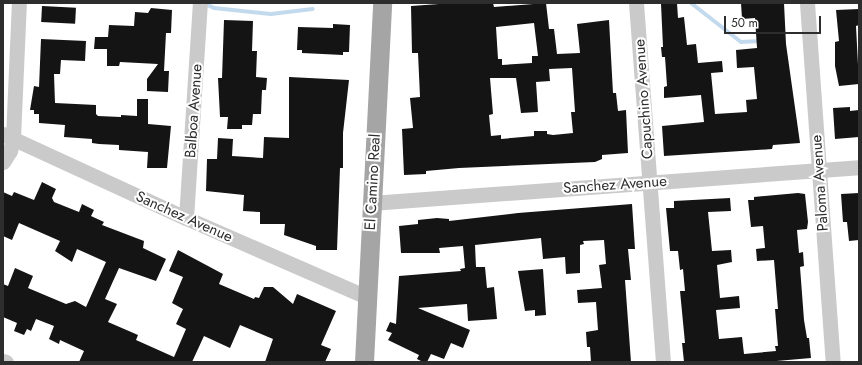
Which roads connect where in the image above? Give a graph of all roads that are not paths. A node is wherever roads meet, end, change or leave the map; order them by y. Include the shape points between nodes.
1 (19, 3) edge
2 (382, 3) edge
3 (636, 3) edge
4 (807, 3) edge
5 (200, 8) edge
6 (8, 136) edge
7 (3, 162) edge
8 (859, 167) edge
9 (819, 170) junction
10 (651, 182) junction
11 (371, 203) junction
12 (186, 218) junction
13 (367, 297) junction
14 (3, 361) edge
15 (6, 362) edge
16 (364, 362) edge
17 (663, 362) edge
18 (832, 362) edge

1 - 6 street
2 - 11 main road, El Camino Real
3 - 10 street, Capuchino Avenue
4 - 9 street, Paloma Avenue
5 - 12 street, Balboa Avenue
6 - 7 street via 10,151
6 - 12 street, Sanchez Avenue
8 - 9 street, Sanchez Avenue
9 - 10 street, Sanchez Avenue
9 - 18 street, Paloma Avenue
10 - 11 street, Sanchez Avenue
10 - 17 street, Capuchino Avenue
11 - 13 main road, El Camino Real
12 - 13 street, Sanchez Avenue
13 - 16 main road, El Camino Real
14 - 15 street

